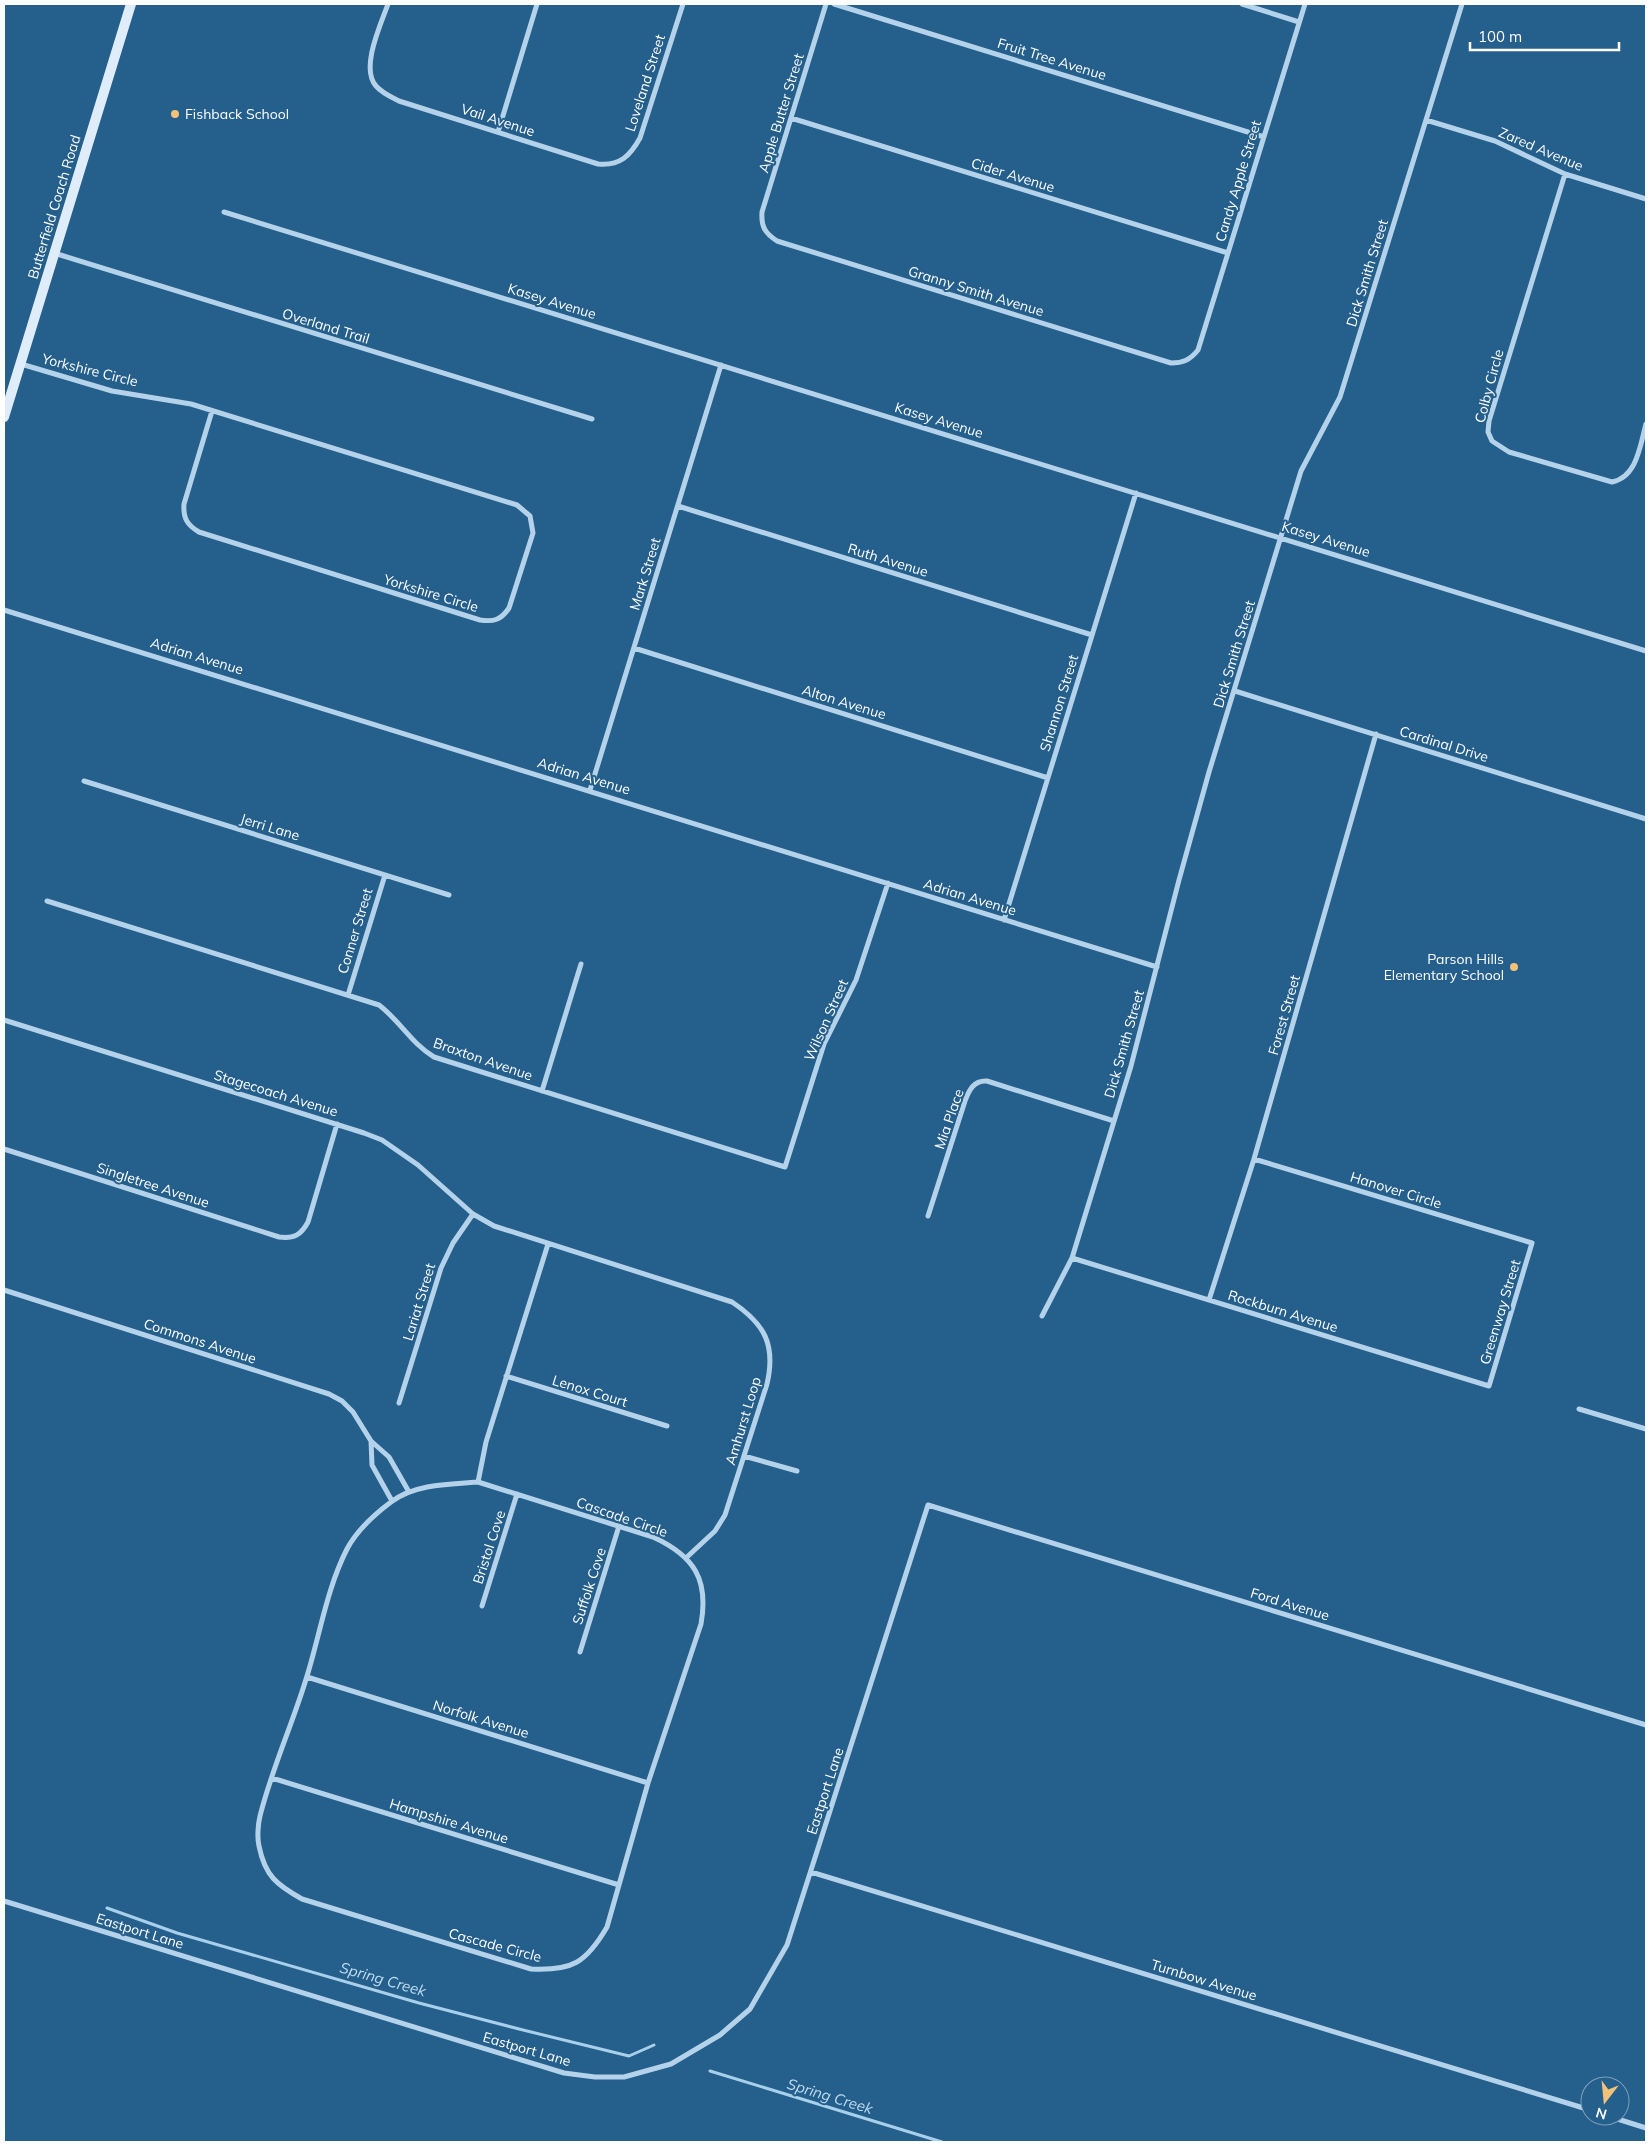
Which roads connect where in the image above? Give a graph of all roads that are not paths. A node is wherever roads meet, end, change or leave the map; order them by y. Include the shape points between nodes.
1 (131, 4) edge
2 (388, 4) edge
3 (536, 4) edge
4 (683, 4) edge
5 (826, 4) edge
6 (834, 4) edge
7 (1242, 4) edge
8 (1305, 4) edge
9 (1462, 4) edge
10 (1300, 22) junction
11 (791, 118) junction
12 (1426, 120) junction
13 (498, 132) junction
14 (1264, 136) junction
15 (618, 163) joint
16 (1565, 174) junction
17 (1646, 199) edge
18 (224, 212) dead end
19 (763, 229) joint
20 (54, 253) junction
21 (1228, 253) junction
22 (1186, 361) joint
23 (21, 364) junction
24 (721, 365) junction
25 (212, 411) junction
26 (4, 417) edge
27 (592, 419) dead end
28 (1646, 424) edge
29 (1136, 493) junction
30 (678, 506) junction
31 (1280, 537) junction
32 (4, 610) edge
33 (1092, 635) junction
34 (634, 648) junction
35 (1646, 650) edge
36 (1234, 692) junction
37 (1376, 734) junction
38 (1048, 778) junction
39 (84, 781) dead end
40 (590, 790) junction
41 (1646, 818) edge
42 (385, 875) junction
43 (888, 883) junction
44 (449, 894) dead end
45 (47, 901) dead end
46 (1004, 920) junction
47 (581, 964) dead end
48 (1157, 967) junction
49 (348, 995) junction
50 (4, 1020) edge
51 (542, 1091) junction
52 (1114, 1122) junction
53 (337, 1124) junction
54 (4, 1149) edge
55 (1254, 1159) junction
56 (785, 1167) joint
57 (473, 1214) junction
58 (928, 1216) dead end
59 (516, 1234) joint
60 (1532, 1243) joint
61 (548, 1244) junction
62 (1072, 1258) junction
63 (4, 1290) edge
64 (1209, 1300) junction
65 (1042, 1316) dead end
66 (506, 1376) junction
67 (1488, 1386) joint
68 (399, 1403) dead end
69 (1579, 1408) dead end
70 (667, 1426) dead end
71 (1646, 1429) edge
72 (371, 1441) junction
73 (744, 1456) junction
74 (797, 1471) dead end
75 (478, 1482) junction
76 (409, 1492) junction
77 (517, 1494) junction
78 (392, 1501) junction
79 (928, 1505) joint
80 (619, 1526) junction
81 (687, 1557) junction
82 (482, 1606) dead end
83 (580, 1652) dead end
84 (307, 1677) junction
85 (1646, 1725) edge
86 (272, 1778) junction
87 (648, 1782) junction
88 (811, 1872) junction
89 (619, 1885) junction
90 (4, 1901) edge
91 (1580, 2107) edge
92 (1630, 2123) edge
93 (1646, 2128) edge

1 - 20 main road, Butterfield Coach Road
2 - 13 street, Vail Avenue via 369,63 375,85 399,101
3 - 13 street
4 - 15 street, Loveland Street via 640,138 631,154
5 - 11 street, Apple Butter Street
6 - 14 street, Fruit Tree Avenue
7 - 10 street
8 - 10 street, Candy Apple Street
9 - 12 street, Dick Smith Street
10 - 14 street, Candy Apple Street
11 - 19 street, Apple Butter Street via 762,212
11 - 21 street, Cider Avenue
12 - 16 street, Zared Avenue via 1495,141
12 - 31 street, Dick Smith Street via 1340,397 1306,459
13 - 15 street, Vail Avenue via 598,164
14 - 21 street, Candy Apple Street
16 - 17 street, Zared Avenue
16 - 28 street, Colby Circle via 1488,432 1492,441 1509,452 1612,482 1621,480 1634,466
18 - 24 street, Kasey Avenue
19 - 22 street, Granny Smith Avenue via 778,241 796,247 1170,362
20 - 23 main road, Butterfield Coach Road
20 - 27 street, Overland Trail
21 - 22 street, Candy Apple Street via 1198,350
23 - 25 street, Yorkshire Circle via 112,391 173,400
23 - 26 main road, Butterfield Coach Road
24 - 29 street, Kasey Avenue
24 - 30 street, Mark Street
25 - 25 street, Yorkshire Circle via 517,505 530,516 532,533 509,608 498,620 480,620 191,528 183,514 184,504
29 - 31 street, Kasey Avenue
29 - 33 street, Shannon Street
30 - 33 street, Ruth Avenue
30 - 34 street, Mark Street
31 - 35 street, Kasey Avenue
31 - 36 street, Dick Smith Street
32 - 40 street, Adrian Avenue
33 - 38 street, Shannon Street
34 - 38 street, Alton Avenue
34 - 40 street, Mark Street
36 - 37 street, Cardinal Drive
36 - 48 street, Dick Smith Street
37 - 41 street, Cardinal Drive
37 - 55 street, Forest Street
38 - 46 street, Shannon Street
39 - 42 street, Jerri Lane
40 - 43 street, Adrian Avenue
42 - 44 street, Jerri Lane
42 - 49 street, Conner Street
43 - 46 street, Adrian Avenue
43 - 56 street, Wilson Street via 858,973 824,1044
45 - 49 street, Braxton Avenue
46 - 48 street, Adrian Avenue
47 - 51 street
48 - 52 street, Dick Smith Street
49 - 51 street, Braxton Avenue via 379,1005 393,1015 421,1050 434,1057
50 - 53 street, Stagecoach Avenue
51 - 56 street, Braxton Avenue
52 - 58 street, Mia Place via 988,1081 977,1083 965,1101
52 - 62 street, Dick Smith Street
53 - 54 street, Singletree Avenue via 308,1222 297,1236 288,1238
53 - 57 street, Stagecoach Avenue via 364,1132 398,1151
55 - 60 street, Hanover Circle
55 - 64 street, Forest Street
57 - 59 street, Stagecoach Avenue
57 - 68 street, Lariat Street via 453,1242 441,1268
59 - 61 street, Amhurst Loop
60 - 67 street, Greenway Street
61 - 66 street
61 - 73 street, Amhurst Loop via 732,1302 746,1311 766,1335 771,1368
62 - 64 street, Rockburn Avenue
62 - 65 street, Dick Smith Street
63 - 72 street, Commons Avenue via 329,1394 353,1412
64 - 67 street, Rockburn Avenue
66 - 70 street, Lenox Court
66 - 75 street
69 - 71 street
72 - 76 street, Commons Avenue via 389,1457
72 - 78 street, Commons Avenue via 372,1465
73 - 74 street
73 - 81 street, Amhurst Loop via 725,1515 715,1531
75 - 76 street, Cascade Circle
75 - 77 street, Cascade Circle
76 - 78 street, Cascade Circle
77 - 80 street, Cascade Circle
77 - 82 street, Bristol Cove
78 - 84 street, Cascade Circle via 348,1547 336,1573
79 - 85 street, Ford Avenue
79 - 88 street, Eastport Lane
80 - 81 street, Cascade Circle via 671,1545
80 - 83 street, Suffolk Cove
81 - 87 street, Cascade Circle via 703,1590 704,1606
84 - 86 street, Cascade Circle
84 - 87 street, Norfolk Avenue
86 - 89 street, Hampshire Avenue
86 - 89 street, Cascade Circle via 259,1818 258,1844 265,1867 279,1886 302,1899 531,1969 553,1970 574,1964 594,1948 607,1927
87 - 89 street, Cascade Circle
88 - 90 street, Eastport Lane via 787,1945 750,2009 720,2035 671,2064 624,2077 564,2073
88 - 91 street, Turnbow Avenue
92 - 93 street

